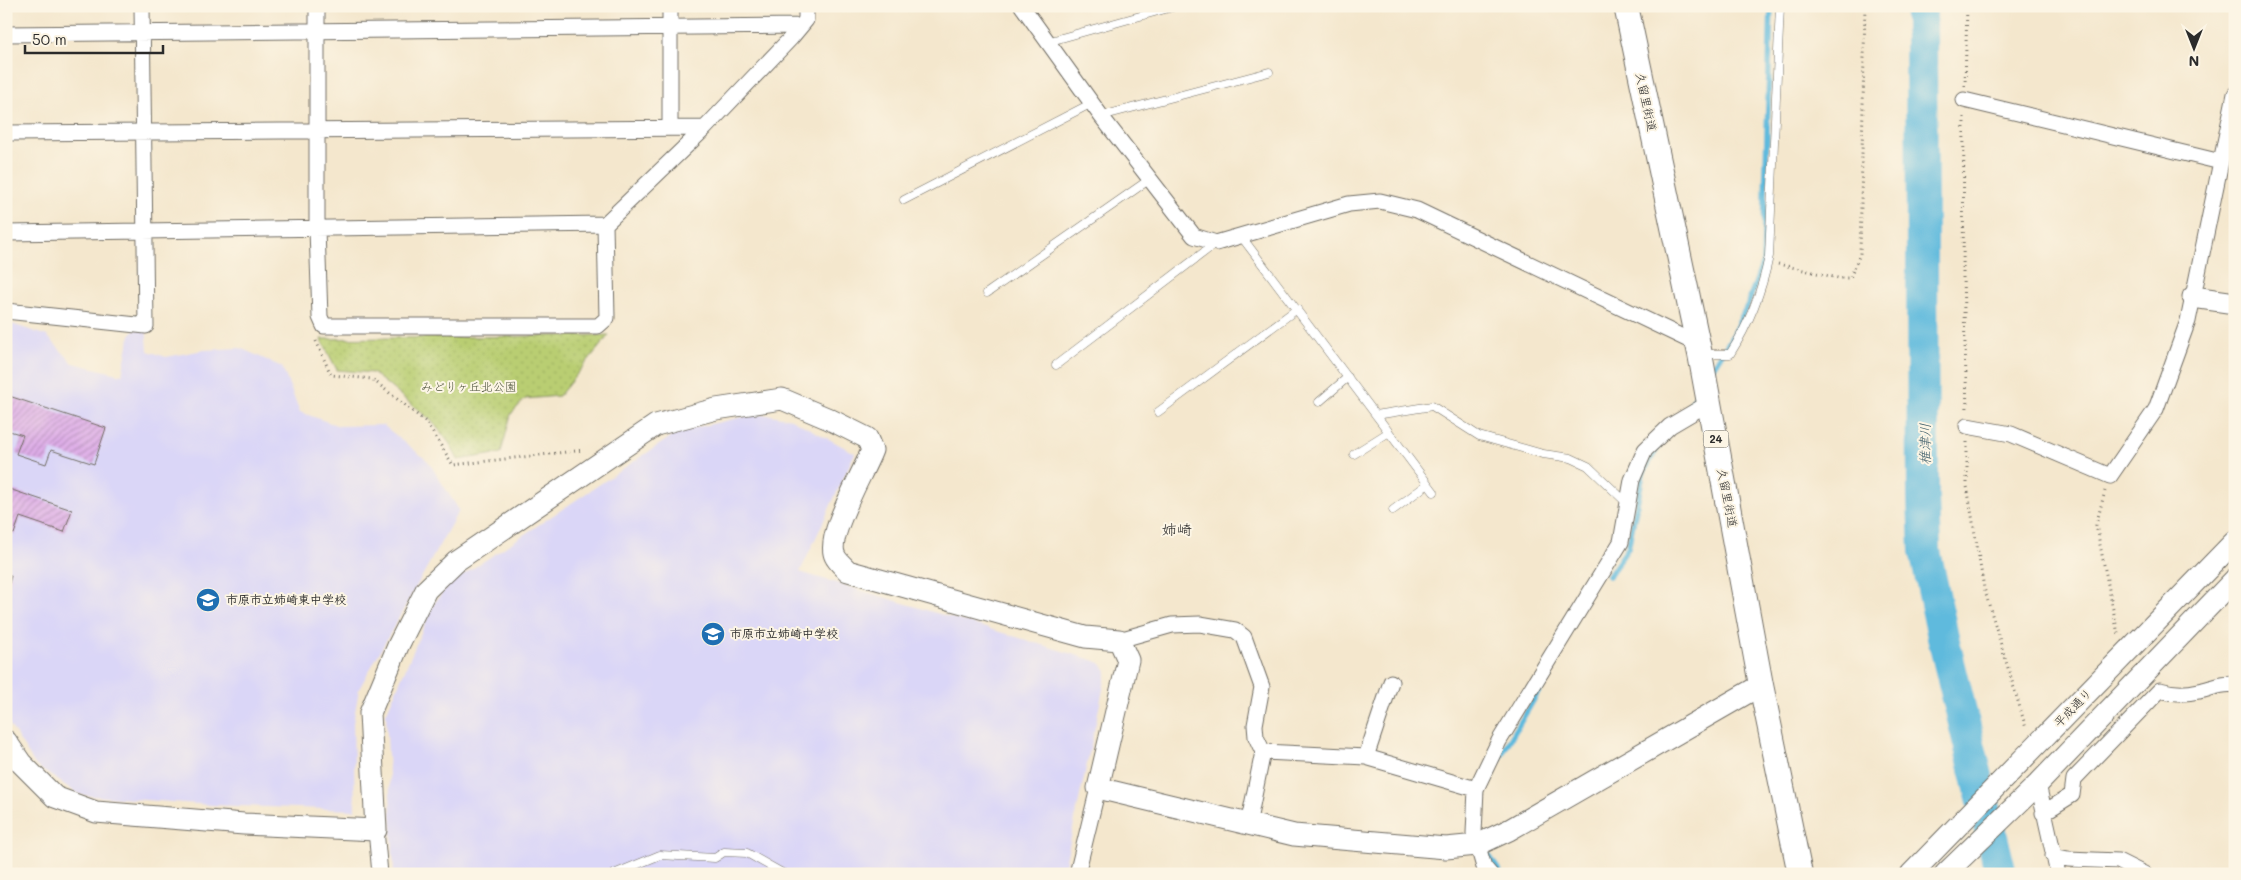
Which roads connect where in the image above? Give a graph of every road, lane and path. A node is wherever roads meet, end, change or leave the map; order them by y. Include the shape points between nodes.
1 (142, 6) edge
2 (317, 6) edge
3 (670, 6) edge
4 (806, 6) edge
5 (1022, 6) edge
6 (1176, 6) edge
7 (1626, 6) edge
8 (1780, 6) edge
9 (1865, 6) edge
10 (1967, 6) edge
11 (801, 26) junction
12 (670, 28) junction
13 (317, 31) junction
14 (142, 32) junction
15 (6, 34) edge
16 (1048, 42) junction
17 (1269, 72) dead end
18 (2235, 94) edge
19 (1964, 100) junction
20 (1092, 103) junction
21 (1101, 116) junction
22 (670, 128) junction
23 (705, 128) junction
24 (317, 131) junction
25 (143, 132) junction
26 (6, 133) edge
27 (2221, 162) junction
28 (1150, 179) junction
29 (904, 200) dead end
30 (606, 224) junction
31 (317, 229) junction
32 (144, 231) junction
33 (6, 234) edge
34 (1241, 236) junction
35 (1216, 243) junction
36 (1768, 261) junction
37 (987, 292) dead end
38 (2192, 297) junction
39 (2235, 303) edge
40 (1297, 309) junction
41 (6, 311) edge
42 (324, 326) junction
43 (1701, 351) junction
44 (1056, 365) dead end
45 (1348, 377) junction
46 (1319, 402) dead end
47 (1709, 403) junction
48 (1158, 412) dead end
49 (1376, 415) junction
50 (1968, 426) junction
51 (1389, 432) junction
52 (586, 450) dead end
53 (1354, 454) dead end
54 (2110, 476) junction
55 (1428, 484) junction
56 (1434, 492) dead end
57 (1628, 504) junction
58 (1393, 510) dead end
59 (2235, 541) edge
60 (2235, 579) edge
61 (1119, 640) junction
62 (2123, 656) junction
63 (1391, 682) dead end
64 (1761, 685) junction
65 (2235, 685) edge
66 (6, 741) edge
67 (1263, 752) junction
68 (2028, 755) junction
69 (1366, 757) junction
70 (1098, 788) junction
71 (2034, 788) junction
72 (1476, 789) junction
73 (2043, 813) junction
74 (1248, 826) junction
75 (376, 830) junction
76 (1477, 845) junction
77 (2053, 856) junction
78 (2114, 867) edge
79 (380, 874) edge
80 (614, 874) edge
81 (784, 874) edge
82 (1077, 874) edge
83 (1490, 874) edge
84 (1800, 874) edge
85 (1911, 874) edge
86 (1945, 874) edge
87 (2058, 874) edge
88 (2144, 874) edge

1 - 14 street
2 - 13 street
3 - 12 street
4 - 11 street via 806,20
5 - 16 street
6 - 16 lane
7 - 43 main road, 久留里街道 / 24
8 - 36 lane
9 - 36 path via 1860,254 1850,278
10 - 19 path
11 - 12 street
11 - 23 street
12 - 13 street
12 - 22 street
13 - 14 street
13 - 24 street
14 - 15 street
14 - 25 street
16 - 20 street
17 - 21 lane
18 - 27 street
19 - 27 street
19 - 50 path via 1963,277
20 - 21 street
20 - 29 lane
21 - 28 street
22 - 23 street
22 - 24 street
23 - 30 street
24 - 25 street
24 - 31 street
25 - 26 street
25 - 32 street
27 - 38 street
28 - 35 street via 1194,236
28 - 37 lane
30 - 31 street
30 - 42 street via 607,318 598,326
31 - 32 street
31 - 42 street via 320,317
32 - 33 street
32 - 41 street via 146,326
34 - 35 street
34 - 40 lane
34 - 43 street via 1349,204 1380,201 1417,210
35 - 44 lane
36 - 43 lane via 1747,328 1730,354
38 - 39 street
38 - 54 street via 2188,321 2156,409
40 - 45 lane
40 - 48 lane
42 - 52 path via 316,339 331,375 372,380 426,422 454,465
43 - 47 main road, 久留里街道 / 24
45 - 46 lane
45 - 49 lane
47 - 57 street via 1670,426 1645,450 1632,480
47 - 64 main road, 久留里街道 / 24
49 - 51 lane
49 - 57 lane via 1432,406 1479,436 1543,454 1571,458 1588,466
50 - 54 street via 2011,434
50 - 68 path via 1967,486 1984,588
51 - 53 lane
51 - 55 lane
54 - 62 path via 2096,525
55 - 56 lane
55 - 58 lane
57 - 72 street via 1621,542 1499,741
59 - 62 street, 平成通り
60 - 71 street
61 - 67 street via 1172,625 1200,624 1235,630 1244,637 1262,687 1254,725
61 - 70 street via 1128,660
61 - 75 street via 1085,637 848,571 834,556 834,541 841,517 872,450 867,438 782,399 716,409 656,425 456,561 426,590 370,712
62 - 68 street, 平成通り
63 - 69 street
64 - 76 street via 1509,830
64 - 84 main road, 久留里街道 / 24
65 - 73 street via 2173,694 2160,690 2074,779 2072,796
66 - 75 street via 21,763 55,797 96,812
67 - 69 street
67 - 74 street
68 - 85 street, 平成通り
69 - 72 street
70 - 74 street
70 - 82 street
71 - 73 street
71 - 86 street
72 - 76 street via 1473,818
73 - 77 street
74 - 76 street via 1294,835 1412,847
75 - 79 street
76 - 83 street via 1484,867
77 - 78 street
77 - 87 street
78 - 88 street
80 - 81 lane via 660,855 715,858 724,852 748,853

